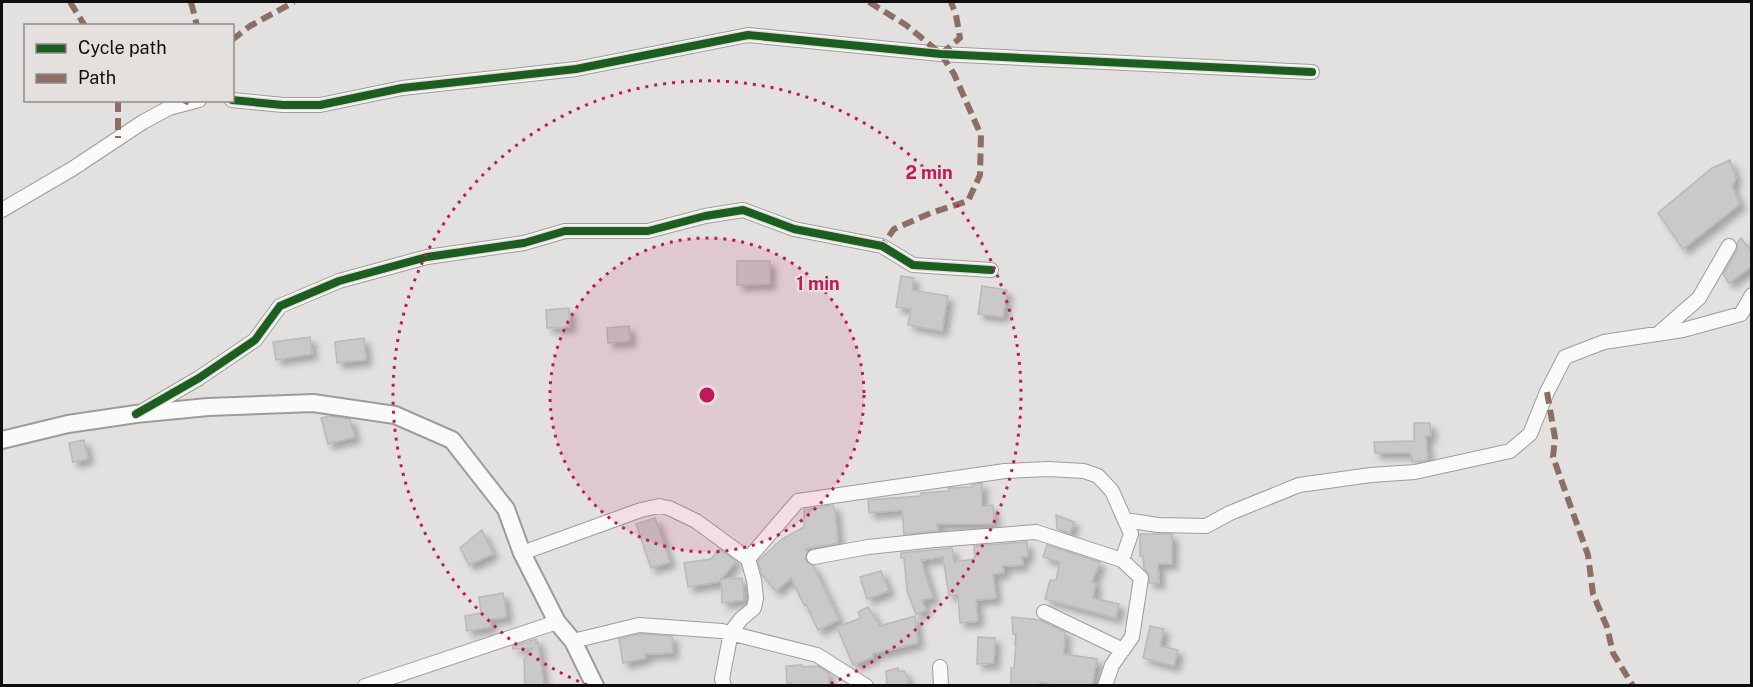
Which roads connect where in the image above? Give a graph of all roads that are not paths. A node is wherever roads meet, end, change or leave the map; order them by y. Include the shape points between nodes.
1 (1312, 72) dead end
2 (234, 100) edge
3 (192, 102) edge
4 (2, 210) edge
5 (1729, 246) dead end
6 (991, 270) dead end
7 (1752, 296) edge
8 (1658, 334) junction
9 (136, 414) junction
10 (2, 440) edge
11 (1125, 520) junction
12 (522, 553) junction
13 (814, 557) dead end
14 (748, 559) junction
15 (1122, 560) junction
16 (1044, 612) dead end
17 (557, 622) junction
18 (731, 632) junction
19 (573, 641) junction
20 (1123, 650) junction
21 (940, 667) dead end
22 (365, 686) edge
23 (595, 686) edge
24 (724, 686) edge
25 (866, 686) edge
26 (941, 686) edge
27 (1105, 686) edge

1 - 2 street via 941,54 748,35 576,69 402,88 320,105
3 - 4 street via 143,122
5 - 8 street via 1699,298
6 - 9 street via 913,265 882,246 794,229 743,210 648,231 565,231 524,243 428,257 339,281 280,306 255,340 200,378
7 - 8 street via 1741,314
8 - 11 street via 1604,342 1564,357 1530,434 1510,451 1416,472 1299,485 1206,526
9 - 10 street via 68,424
9 - 12 street via 313,403 395,415 452,440 506,509
11 - 14 street via 1112,491 1098,476 1084,471 1048,469 1005,471 798,501
11 - 15 street via 1131,534
12 - 14 street via 659,506 696,521
12 - 17 street
13 - 15 street via 924,541 1036,532
14 - 18 street via 754,580 754,608
15 - 20 street via 1142,578 1132,637
16 - 20 street
17 - 19 street
17 - 22 street
18 - 19 street via 639,625
18 - 24 street
18 - 25 street via 817,655
19 - 23 street
20 - 27 street via 1112,665
21 - 26 street

